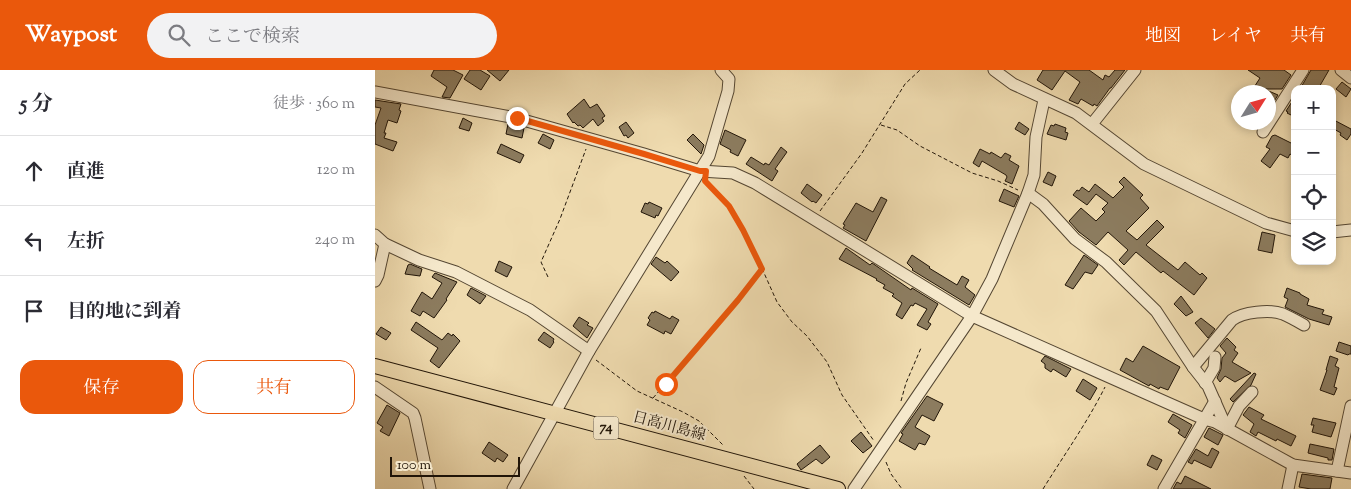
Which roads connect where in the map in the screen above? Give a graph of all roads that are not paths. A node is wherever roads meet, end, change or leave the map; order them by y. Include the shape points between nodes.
1 (721, 70) edge
2 (994, 70) edge
3 (1135, 70) edge
4 (1303, 70) edge
5 (1341, 70) edge
6 (1351, 78) edge
7 (375, 92) edge
8 (1045, 100) junction
9 (1092, 124) junction
10 (1263, 132) dead end
11 (703, 171) junction
12 (1028, 193) junction
13 (1291, 230) edge
14 (1351, 230) edge
15 (1336, 232) edge
16 (375, 235) edge
17 (385, 244) junction
18 (375, 281) edge
19 (972, 316) junction
20 (1304, 325) dead end
21 (588, 352) junction
22 (1215, 357) dead end
23 (375, 366) edge
24 (1193, 367) junction
25 (1205, 383) junction
26 (375, 387) edge
27 (1252, 392) dead end
28 (1215, 401) junction
29 (1351, 406) edge
30 (554, 414) junction
31 (1204, 419) junction
32 (1227, 429) junction
33 (1293, 465) junction
34 (1337, 471) junction
35 (1351, 474) edge
36 (430, 489) edge
37 (513, 489) edge
38 (838, 489) edge
39 (854, 489) edge
40 (1165, 489) edge
41 (1288, 489) edge

1 - 11 street via 729,79 728,91
2 - 8 street
3 - 9 street
4 - 10 street
5 - 6 street
7 - 11 street via 517,118
8 - 9 street via 1076,113
8 - 12 street via 1036,137 1034,175
9 - 13 street via 1144,164 1266,223
11 - 19 street via 733,173 755,183
11 - 21 street
12 - 19 street via 992,279
12 - 24 street via 1156,311
14 - 15 street
16 - 17 street
17 - 18 street
17 - 21 street via 486,286 531,310
19 - 31 street
19 - 39 street
20 - 24 street via 1281,313 1240,314
21 - 30 street
22 - 25 street
23 - 30 main road, 日高川島線 / 74
24 - 25 street
25 - 28 street
26 - 36 street via 413,413
27 - 32 street via 1239,406
28 - 31 street
28 - 32 street
29 - 34 street
30 - 37 street
30 - 38 main road, 日高川島線 / 74
31 - 32 street
31 - 40 street
32 - 33 street
33 - 34 street
33 - 41 street
34 - 35 street

